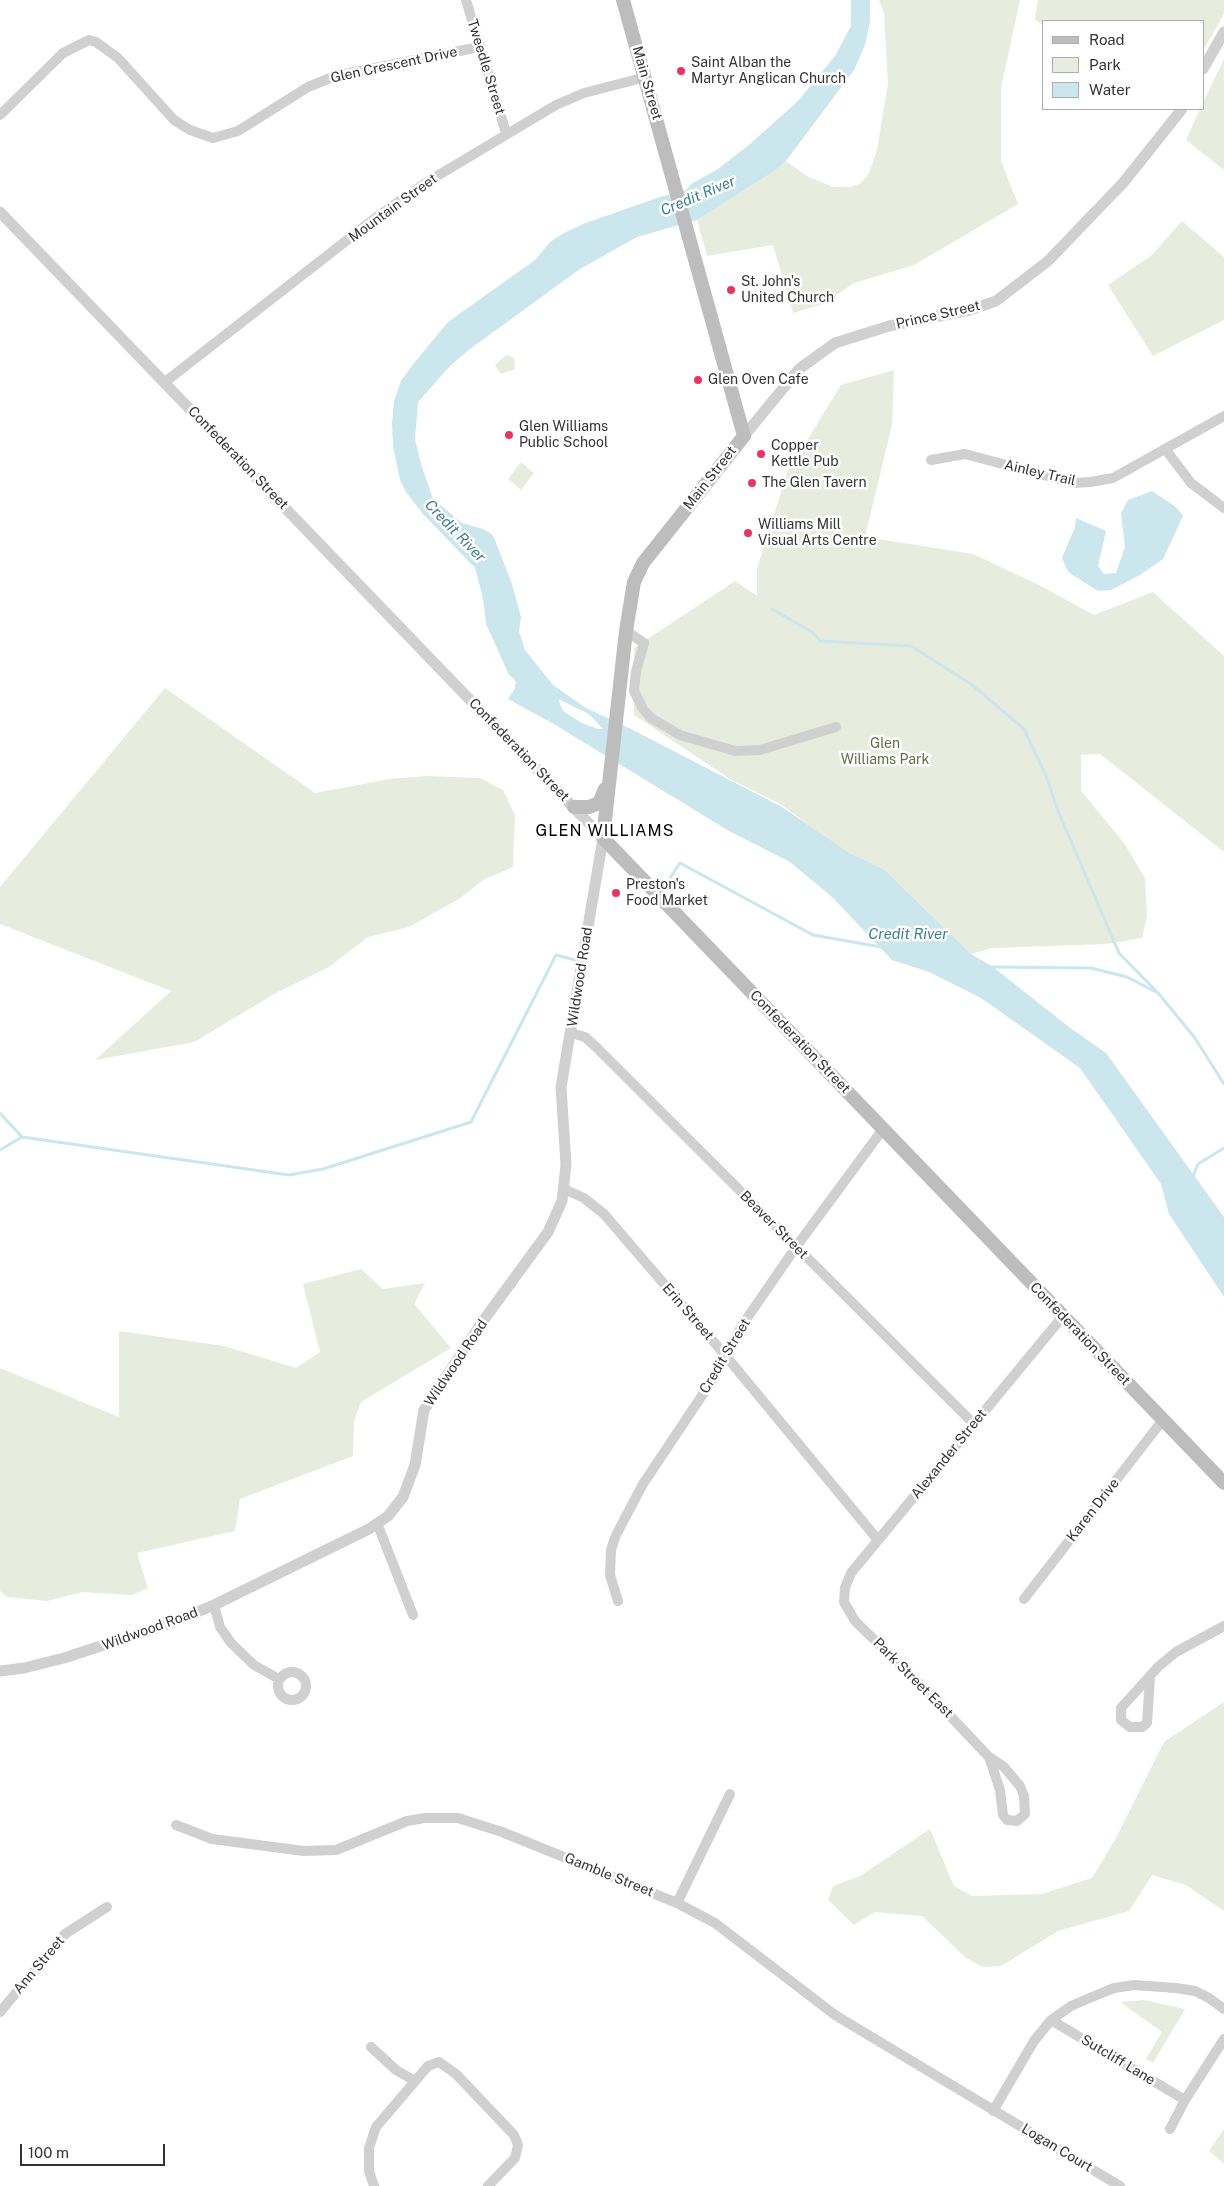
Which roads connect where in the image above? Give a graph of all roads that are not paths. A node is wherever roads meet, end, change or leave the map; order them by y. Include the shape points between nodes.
1 (466, 0) edge
2 (623, 0) edge
3 (1224, 32) edge
4 (479, 47) junction
5 (1204, 67) edge
6 (646, 77) junction
7 (1181, 110) edge
8 (0, 115) edge
9 (506, 133) junction
10 (0, 212) edge
11 (165, 382) junction
12 (1224, 416) edge
13 (744, 436) junction
14 (1166, 450) junction
15 (931, 460) dead end
16 (1224, 508) edge
17 (626, 632) junction
18 (836, 727) dead end
19 (611, 770) junction
20 (574, 807) junction
21 (603, 838) junction
22 (571, 1033) junction
23 (883, 1129) junction
24 (564, 1189) junction
25 (796, 1247) junction
26 (1063, 1316) junction
27 (725, 1355) junction
28 (1162, 1421) junction
29 (974, 1424) junction
30 (1224, 1483) edge
31 (377, 1523) junction
32 (878, 1540) junction
33 (844, 1596) joint
34 (1024, 1599) dead end
35 (618, 1601) dead end
36 (214, 1605) junction
37 (413, 1615) dead end
38 (1224, 1626) edge
39 (0, 1671) edge
40 (1150, 1678) junction
41 (279, 1679) dead end
42 (989, 1757) junction
43 (730, 1794) dead end
44 (176, 1824) dead end
45 (677, 1903) junction
46 (107, 1907) dead end
47 (1224, 2009) edge
48 (0, 2012) edge
49 (1051, 2020) junction
50 (1224, 2040) edge
51 (370, 2047) dead end
52 (415, 2081) junction
53 (1185, 2100) junction
54 (993, 2111) junction
55 (1170, 2129) dead end
56 (374, 2186) edge
57 (488, 2186) edge
58 (1120, 2186) edge

1 - 4 street, Tweedle Street
2 - 6 main road, Main Street
3 - 5 street
4 - 8 street, Glen Crescent Drive via 335,76 308,87 238,131 213,138 174,120 118,58 89,40 63,53
4 - 9 street, Tweedle Street
6 - 9 street, Mountain Street via 584,93
6 - 13 main road, Main Street
7 - 13 street, Prince Street via 1123,183 1048,261 996,301 970,310 890,326 835,343 799,368
9 - 11 street, Mountain Street via 378,216
10 - 11 street, Confederation Street
11 - 20 street, Confederation Street
12 - 14 street, Ainley Trail
13 - 17 main road, Main Street via 643,563 634,582
14 - 15 street, Ainley Trail via 1113,478 1074,483 965,454
14 - 16 street via 1191,483
17 - 18 street via 644,643 634,691 643,709 651,718 680,736 735,751 760,750
17 - 19 main road, Main Street
19 - 20 main road via 599,803
19 - 21 main road, Main Street
20 - 21 street, Confederation Street
21 - 22 street, Wildwood Road
21 - 23 main road, Confederation Street
22 - 24 street, Wildwood Road via 561,1087 566,1165
22 - 25 street, Beaver Street via 585,1037 596,1047
23 - 25 street, Credit Street
23 - 26 main road, Confederation Street
24 - 27 street, Erin Street via 584,1198 604,1214
24 - 31 street, Wildwood Road via 548,1232 424,1410 415,1465 403,1497 388,1516
25 - 27 street, Credit Street
25 - 29 street, Beaver Street
26 - 28 main road, Confederation Street
26 - 29 street, Alexander Street
27 - 32 street, Erin Street
27 - 35 street, Credit Street via 713,1379 643,1484 616,1535 611,1550 610,1575
28 - 30 main road, Confederation Street
28 - 34 street, Karen Drive
29 - 32 street, Alexander Street
31 - 36 street, Wildwood Road via 369,1530
31 - 37 street
32 - 33 street, Alexander Street via 851,1573
33 - 42 street, Park Street East via 846,1608 855,1621
36 - 39 street, Wildwood Road via 64,1658
36 - 41 street via 220,1627 232,1643 254,1665
38 - 40 street via 1166,1659
40 - 40 street via 1121,1708 1121,1720 1130,1728 1142,1727 1146,1723
42 - 42 street, Park Street East via 1000,1790 1003,1816 1017,1821 1025,1814 1020,1786 1004,1767
43 - 45 street
44 - 45 street, Gamble Street via 212,1839 321,1851 348,1846 407,1821 458,1818 502,1832
45 - 54 street, Gamble Street via 715,1923 836,2015
46 - 48 street, Ann Street via 65,1934
47 - 49 street via 1195,1991 1134,1985 1092,1996
49 - 53 street, Sutcliff Lane
49 - 54 street via 1034,2041
50 - 53 street
51 - 52 street via 396,2070
52 - 56 street via 376,2127 368,2148 369,2171
52 - 57 street via 428,2066 439,2062 456,2074 514,2135 518,2145 515,2158
53 - 55 street
54 - 58 street, Logan Court

